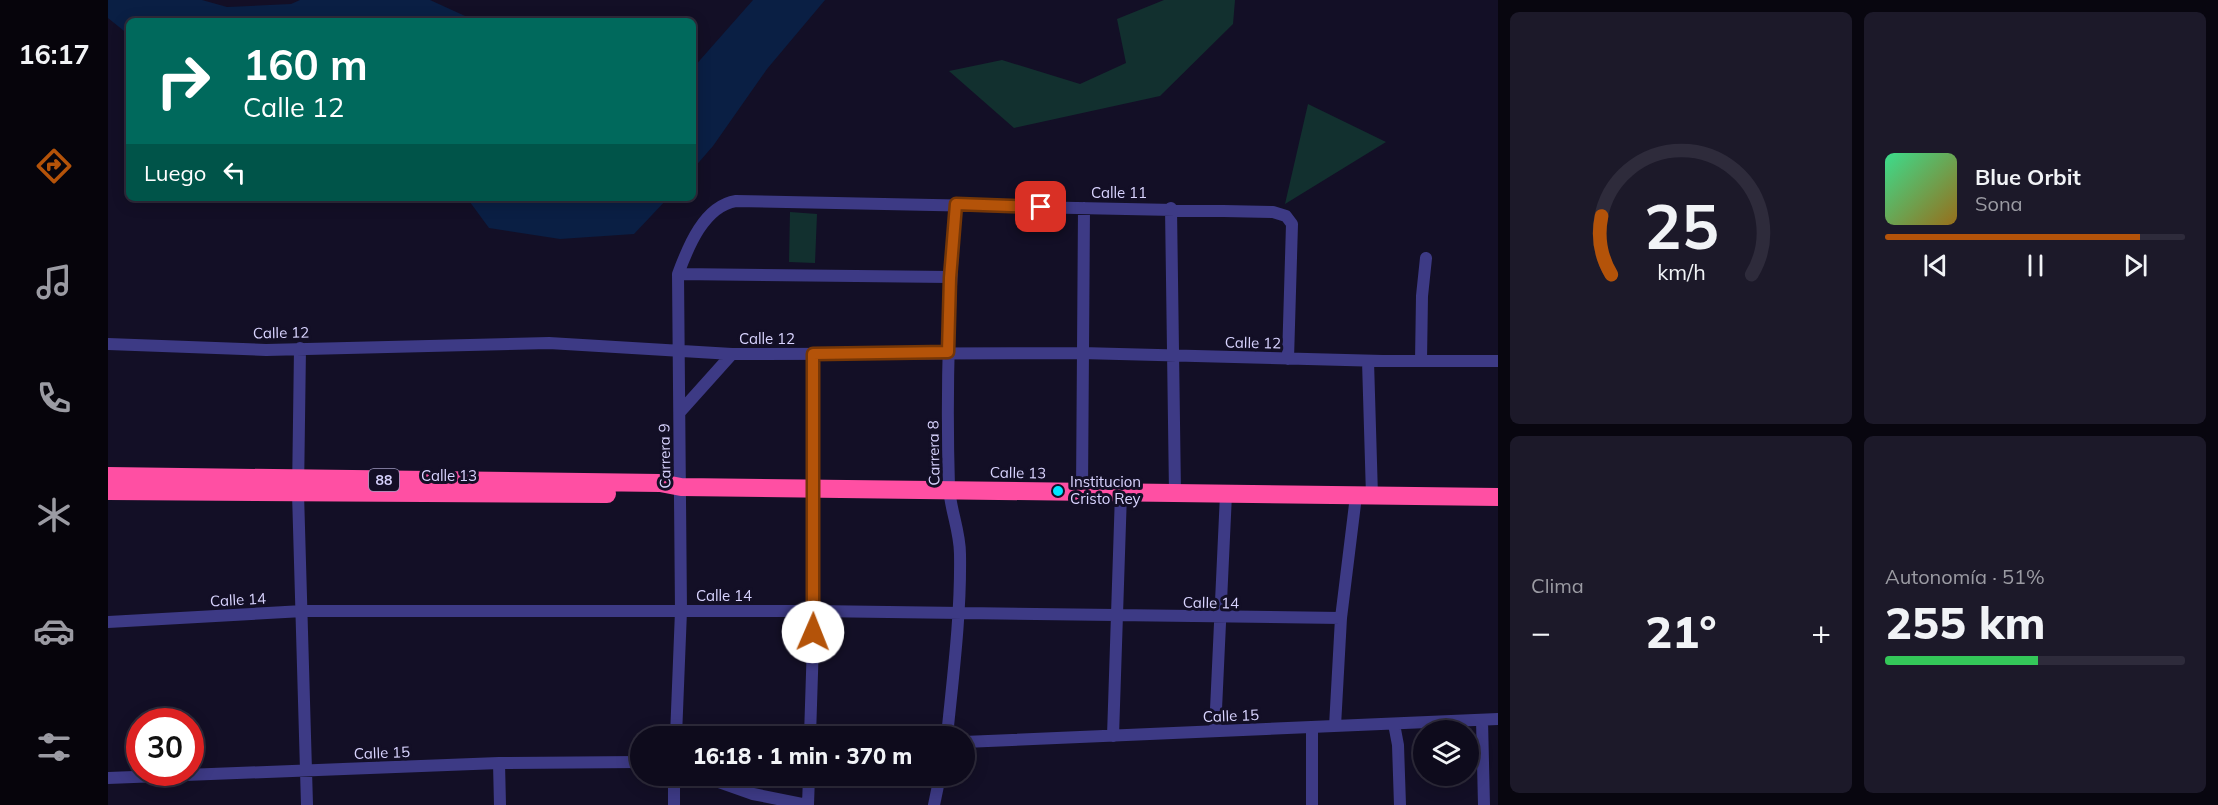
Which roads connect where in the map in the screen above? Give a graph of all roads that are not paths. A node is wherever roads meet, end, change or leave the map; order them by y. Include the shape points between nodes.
1 (736, 201) joint
2 (956, 204) junction
3 (1084, 208) junction
4 (1171, 208) junction
5 (1426, 258) dead end
6 (678, 274) junction
7 (950, 278) junction
8 (108, 344) edge
9 (300, 348) junction
10 (679, 351) junction
11 (948, 352) junction
12 (1081, 353) junction
13 (732, 354) junction
14 (813, 354) junction
15 (1173, 356) junction
16 (1288, 359) junction
17 (1368, 361) junction
18 (1421, 361) junction
19 (1498, 361) edge
20 (680, 412) junction
21 (108, 476) edge
22 (298, 486) junction
23 (681, 487) junction
24 (812, 490) junction
25 (108, 491) edge
26 (949, 491) junction
27 (1082, 492) junction
28 (1121, 493) junction
29 (1175, 493) junction
30 (1226, 494) junction
31 (1364, 496) junction
32 (1498, 497) edge
33 (303, 611) junction
34 (681, 611) junction
35 (814, 611) junction
36 (959, 614) junction
37 (1116, 616) junction
38 (1219, 618) junction
39 (1341, 618) junction
40 (108, 622) edge
41 (1498, 719) edge
42 (1482, 720) junction
43 (1394, 724) junction
44 (676, 726) edge
45 (810, 726) edge
46 (948, 726) edge
47 (1335, 726) junction
48 (1312, 727) junction
49 (1215, 731) junction
50 (1113, 736) junction
51 (975, 742) edge
52 (630, 762) edge
53 (499, 763) junction
54 (306, 771) junction
55 (108, 778) edge
56 (125, 779) junction
57 (108, 785) edge
58 (674, 786) edge
59 (730, 786) edge
60 (808, 786) edge
61 (938, 786) edge
62 (307, 805) edge
63 (500, 805) edge
64 (674, 805) edge
65 (807, 805) edge
66 (934, 805) edge
67 (1312, 805) edge
68 (1400, 805) edge
69 (1484, 805) edge

1 - 2 street, Calle 11
1 - 6 street, Carrera 9 via 715,209 687,248
2 - 3 street, Calle 11
2 - 7 street, Carrera 8
3 - 4 street, Calle 11
3 - 12 street
4 - 15 street
4 - 16 street, Calle 11 via 1273,212 1286,216 1292,224
5 - 18 street
6 - 7 street
6 - 10 street, Carrera 9
7 - 11 street, Carrera 8
8 - 9 street, Calle 12
9 - 10 street, Calle 12 via 549,343
9 - 22 street
10 - 13 street, Calle 12
10 - 20 street, Carrera 9
11 - 12 street, Calle 12
11 - 14 street, Calle 12
11 - 26 street, Carrera 8
12 - 15 street, Calle 12
12 - 27 street
13 - 14 street, Calle 12
13 - 20 street
14 - 24 street
15 - 16 street, Calle 12
15 - 29 street
16 - 17 street, Calle 12
17 - 18 street, Calle 12
17 - 31 street
18 - 19 street, Calle 12
20 - 23 street, Carrera 9
21 - 22 highway, Calle 13 / 88
22 - 23 highway, Calle 13 / 88 via 660,483
22 - 25 highway, Calle 13 / 88
22 - 33 street
23 - 24 highway, Calle 13 / 88
23 - 34 street, Carrera 9
24 - 26 highway, Calle 13 / 88
24 - 35 street
26 - 27 highway, Calle 13 / 88
26 - 36 street, Carrera 8 via 961,552
27 - 28 highway, Calle 13 / 88
28 - 29 highway, Calle 13 / 88
28 - 37 street
29 - 30 highway, Calle 13 / 88
30 - 31 highway, Calle 13 / 88
30 - 38 street
31 - 32 highway, Calle 13 / 88
31 - 39 street
33 - 34 street, Calle 14
33 - 40 street, Calle 14
33 - 54 street
34 - 35 street, Calle 14
34 - 44 street, Carrera 9
35 - 36 street, Calle 14
35 - 45 street
36 - 37 street, Calle 14
36 - 46 street, Carrera 8
37 - 38 street, Calle 14
37 - 50 street
38 - 39 street, Calle 14
38 - 49 street
39 - 47 street
41 - 42 street, Calle 15
42 - 43 street, Calle 15
42 - 69 street
43 - 47 street, Calle 15
43 - 68 street
47 - 48 street, Calle 15
48 - 49 street, Calle 15
48 - 67 street
49 - 50 street, Calle 15
50 - 51 street, Calle 15
52 - 53 street, Calle 15
53 - 54 street, Calle 15
53 - 63 street
54 - 56 street, Calle 15
54 - 62 street
55 - 56 street, Calle 15
56 - 57 street, Calle 15
58 - 64 street
59 - 65 street
60 - 65 street
61 - 66 street

